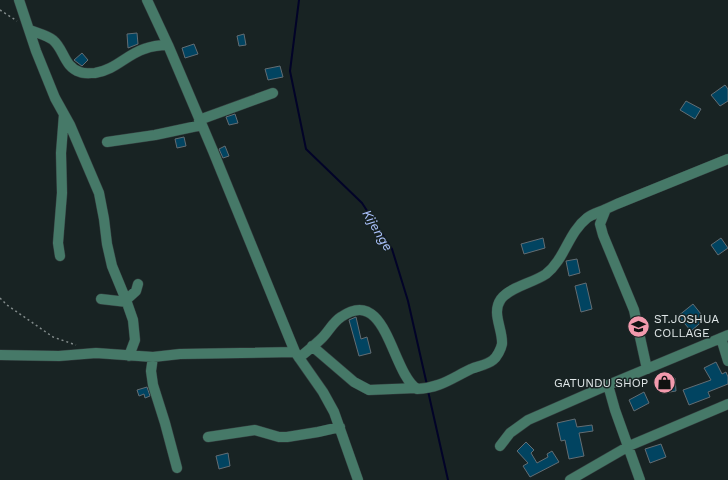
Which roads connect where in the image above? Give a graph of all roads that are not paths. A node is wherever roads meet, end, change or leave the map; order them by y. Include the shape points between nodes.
1 (19, 0) edge
2 (147, 0) edge
3 (30, 30) junction
4 (168, 45) junction
5 (273, 93) dead end
6 (64, 114) junction
7 (201, 122) junction
8 (106, 142) dead end
9 (728, 159) edge
10 (606, 209) junction
11 (60, 256) dead end
12 (138, 284) dead end
13 (101, 299) dead end
14 (127, 301) junction
15 (724, 336) edge
16 (312, 346) junction
17 (0, 355) edge
18 (297, 355) junction
19 (129, 356) junction
20 (153, 357) junction
21 (728, 361) edge
22 (647, 369) junction
23 (608, 385) junction
24 (417, 389) junction
25 (728, 404) edge
26 (340, 427) junction
27 (208, 437) dead end
28 (500, 446) dead end
29 (629, 446) junction
30 (177, 468) dead end
31 (358, 480) edge
32 (570, 480) edge
33 (640, 480) edge

1 - 3 street
2 - 4 street
3 - 4 street via 53,40 72,68 89,74 109,69 143,49
3 - 6 street via 55,98
4 - 7 street
5 - 7 street
6 - 11 street via 58,243
6 - 14 street via 99,193 112,266
7 - 8 street via 155,135
7 - 18 street
9 - 10 street
10 - 22 street via 600,224 634,310
10 - 24 street via 587,218 570,238 556,264 545,274 507,293 500,300 497,308 502,343 493,360 448,382
12 - 14 street
13 - 14 street
14 - 19 street via 133,320 135,340
15 - 21 street
15 - 22 street
16 - 18 street
16 - 24 street via 354,382 370,390
16 - 24 street via 340,317 352,311 364,310 374,316 385,331 406,376
17 - 19 street via 59,356 96,353
18 - 20 street via 180,354
18 - 26 street via 323,392
19 - 20 street
20 - 30 street via 153,385
22 - 23 street
23 - 28 street via 528,420 510,433
23 - 29 street
25 - 29 street
26 - 27 street via 287,437 255,430
26 - 31 street
29 - 32 street
29 - 33 street

